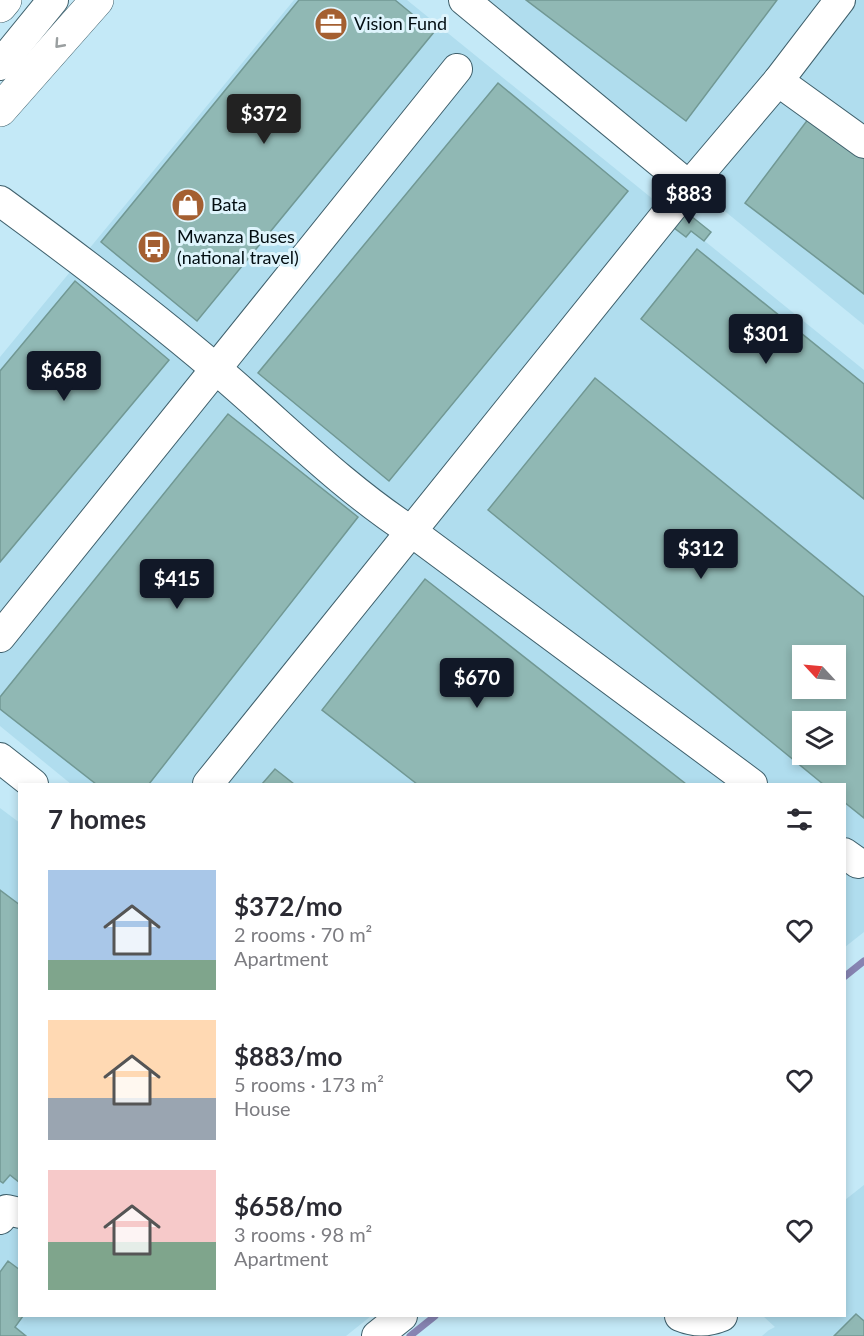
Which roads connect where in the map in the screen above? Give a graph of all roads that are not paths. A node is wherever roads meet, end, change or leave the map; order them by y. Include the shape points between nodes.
1 (5, 0) edge
2 (33, 0) edge
3 (53, 0) edge
4 (97, 0) edge
5 (464, 0) edge
6 (840, 0) edge
7 (0, 6) edge
8 (0, 39) edge
9 (0, 65) edge
10 (457, 69) dead end
11 (778, 81) junction
12 (0, 110) edge
13 (864, 143) edge
14 (689, 186) junction
15 (0, 201) edge
16 (215, 368) junction
17 (412, 532) junction
18 (0, 637) edge
19 (0, 758) edge
20 (32, 783) edge
21 (209, 783) edge
22 (751, 783) edge
23 (18, 1213) edge
24 (0, 1219) edge
25 (401, 1317) edge
26 (661, 1317) edge
27 (683, 1317) edge
28 (718, 1317) edge
29 (377, 1336) edge
30 (668, 1336) edge

1 - 7 highway
2 - 8 street
3 - 9 street
4 -> 12 highway
5 - 14 street
6 - 11 street
10 - 16 street
11 - 13 street
11 - 14 street
14 - 17 street
15 - 16 street via 77,257
16 - 17 street via 378,510
16 - 18 street
17 - 21 street
17 - 22 street
19 - 20 street
23 - 24 street via 8,1210
25 - 29 street
26 - 30 street
27 - 28 street via 701,1321

